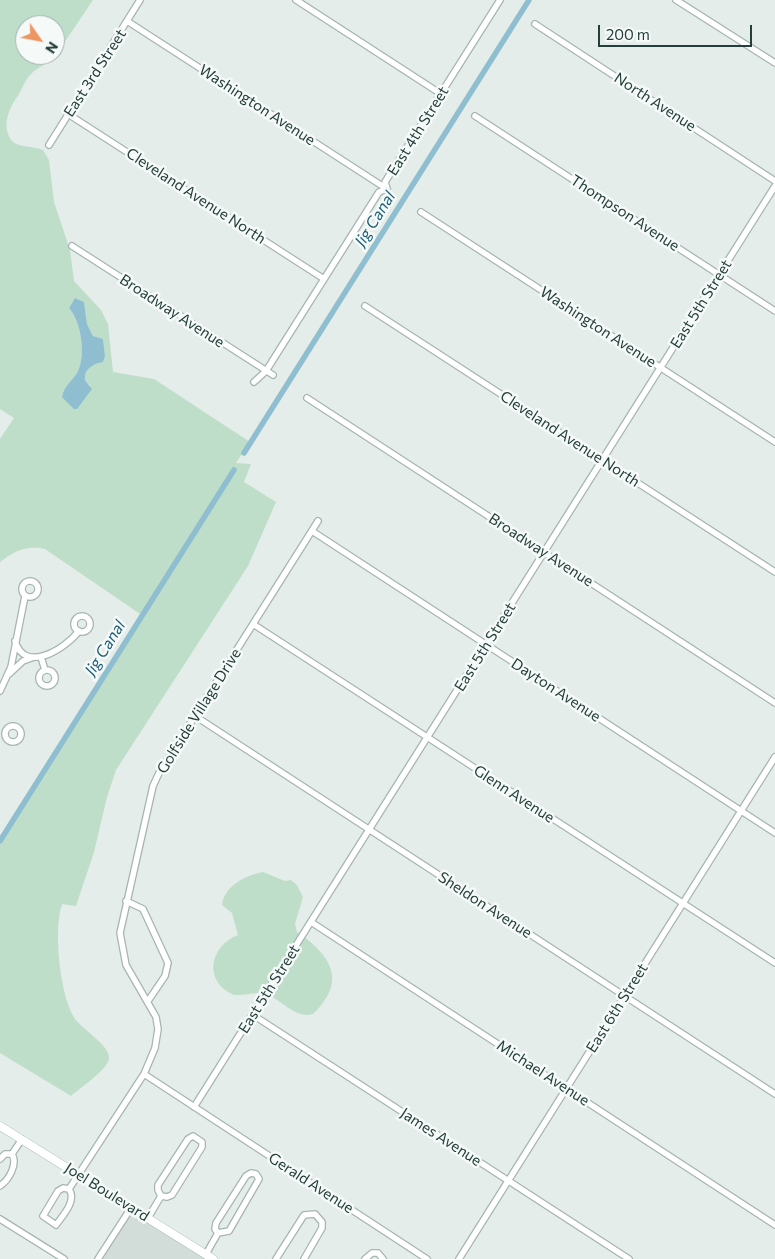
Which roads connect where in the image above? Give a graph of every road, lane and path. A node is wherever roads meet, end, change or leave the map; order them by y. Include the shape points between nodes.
1 (140, 0) edge
2 (296, 0) edge
3 (499, 0) edge
4 (676, 0) edge
5 (127, 21) junction
6 (535, 24) dead end
7 (775, 63) edge
8 (441, 94) junction
9 (68, 114) junction
10 (476, 116) dead end
11 (49, 145) dead end
12 (775, 180) edge
13 (775, 186) edge
14 (386, 189) junction
15 (421, 212) dead end
16 (72, 246) dead end
17 (719, 275) junction
18 (324, 279) junction
19 (366, 306) dead end
20 (775, 311) edge
21 (661, 368) junction
22 (266, 371) junction
23 (273, 375) dead end
24 (254, 382) dead end
25 (307, 398) dead end
26 (775, 442) edge
27 (603, 460) junction
28 (318, 522) dead end
29 (312, 531) junction
30 (544, 552) junction
31 (775, 572) edge
32 (25, 596) dead end
33 (254, 624) junction
34 (79, 631) dead end
35 (15, 636) junction
36 (486, 645) junction
37 (37, 657) junction
38 (45, 670) dead end
39 (8, 676) junction
40 (0, 691) edge
41 (775, 703) edge
42 (195, 716) junction
43 (428, 737) junction
44 (775, 757) edge
45 (741, 811) junction
46 (370, 830) junction
47 (775, 833) edge
48 (126, 901) junction
49 (683, 904) junction
50 (311, 922) junction
51 (775, 964) edge
52 (625, 996) junction
53 (148, 1001) junction
54 (253, 1015) junction
55 (144, 1074) junction
56 (567, 1089) junction
57 (775, 1094) edge
58 (194, 1107) junction
59 (0, 1126) edge
60 (22, 1139) junction
61 (12, 1154) junction
62 (0, 1159) edge
63 (80, 1175) junction
64 (508, 1181) junction
65 (0, 1186) edge
66 (69, 1189) junction
67 (161, 1196) junction
68 (131, 1208) junction
69 (148, 1218) junction
70 (0, 1219) edge
71 (775, 1225) edge
72 (218, 1233) junction
73 (206, 1254) junction
74 (64, 1259) edge
75 (98, 1259) edge
76 (213, 1259) edge
77 (276, 1259) edge
78 (304, 1259) edge
79 (365, 1259) edge
80 (383, 1259) edge
81 (427, 1259) edge
82 (459, 1259) edge
83 (628, 1259) edge

1 - 5 street, East 3rd Street
2 - 8 street
3 - 8 street, East 4th Street
4 - 7 street
5 - 9 street, East 3rd Street
5 - 14 street, Washington Avenue
6 - 12 street, North Avenue
8 - 14 street, East 4th Street via 385,182
9 - 11 street, East 3rd Street
9 - 18 street, Cleveland Avenue North
10 - 17 street, Thompson Avenue
13 - 17 street, East 5th Street
14 - 18 street, East 4th Street via 379,192
15 - 21 street, Washington Avenue
16 - 22 street, Broadway Avenue
17 - 20 street, Thompson Avenue
17 - 21 street, East 5th Street
18 - 22 street, East 4th Street
19 - 27 street, Cleveland Avenue North
21 - 26 street, Washington Avenue
21 - 27 street, East 5th Street
22 - 23 street, Broadway Avenue
22 - 24 street, East 4th Street
25 - 30 street, Broadway Avenue
27 - 30 street, East 5th Street
27 - 31 street, Cleveland Avenue North
28 - 29 street, Golfside Village Drive
29 - 33 street, Golfside Village Drive
29 - 36 street, Dayton Avenue
30 - 36 street, East 5th Street
30 - 41 street, Broadway Avenue
32 - 35 street
33 - 42 street, Golfside Village Drive
33 - 43 street, Glenn Avenue
34 - 37 street via 60,650
35 - 37 street via 21,650
35 - 39 street
36 - 43 street, East 5th Street
36 - 45 street, Dayton Avenue
37 - 38 street
37 - 39 street via 23,661
39 - 40 street
42 - 46 street, Sheldon Avenue
42 - 48 street, Golfside Village Drive via 153,786
43 - 46 street, East 5th Street
43 - 49 street, Glenn Avenue
44 - 45 street, East 6th Street
45 - 47 street, Dayton Avenue
45 - 49 street, East 6th Street
46 - 50 street, East 5th Street
46 - 52 street, Sheldon Avenue
48 - 53 street, Golfside Village Drive via 121,926 122,952 132,978
48 - 53 street via 143,909 168,963 165,976
49 - 51 street, Glenn Avenue
49 - 52 street, East 6th Street
50 - 54 street, East 5th Street
50 - 56 street, Michael Avenue
52 - 56 street, East 6th Street
52 - 57 street, Sheldon Avenue
53 - 55 street, Golfside Village Drive via 156,1017 158,1034
54 - 58 street, East 5th Street
54 - 64 street, James Avenue
55 - 58 street, Gerald Avenue
55 - 63 street, Golfside Village Drive
56 - 64 street, East 6th Street
56 - 71 street, Michael Avenue
58 - 81 street, Gerald Avenue
59 - 60 main road, Joel Boulevard
60 - 61 street
60 - 63 main road, Joel Boulevard
61 - 62 street via 5,1154
61 - 65 street via 15,1165
63 - 66 street, Golfside Village Drive
63 - 68 main road, Joel Boulevard
64 - 82 street, East 6th Street
64 - 83 street, James Avenue
66 - 66 street via 71,1202 56,1225 43,1216 58,1191
67 - 67 street via 172,1195 202,1147 198,1138 188,1138 158,1185
67 - 69 street
68 - 69 main road, Joel Boulevard
68 - 75 street
69 - 73 main road, Joel Boulevard
70 - 74 street
72 - 72 street via 216,1223 246,1176 256,1174 259,1179 256,1188 229,1231
72 - 73 street
73 - 76 main road, Joel Boulevard
77 - 78 street via 304,1215 315,1214 322,1222 322,1228
79 - 80 street via 372,1253 378,1253

